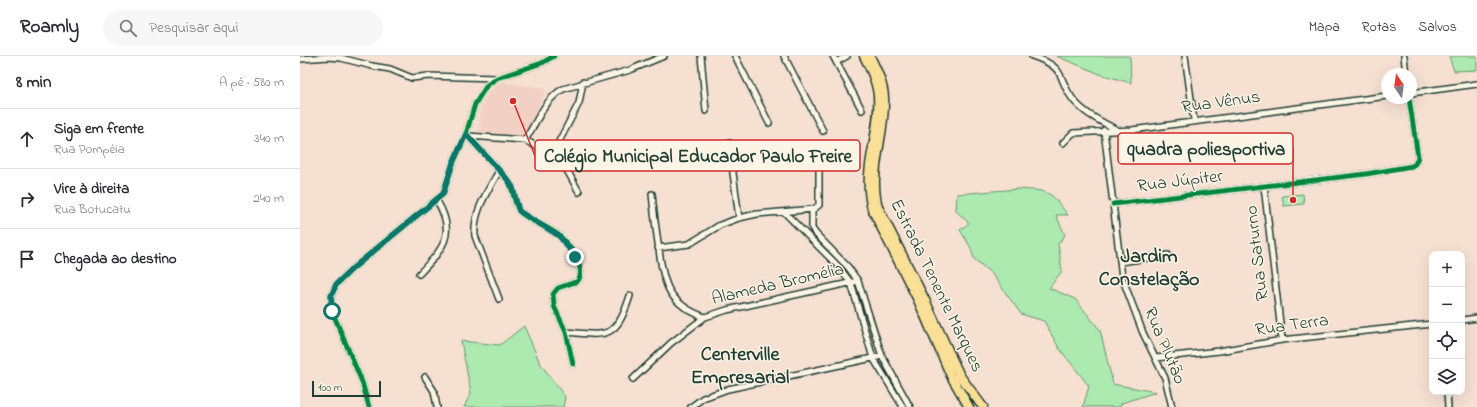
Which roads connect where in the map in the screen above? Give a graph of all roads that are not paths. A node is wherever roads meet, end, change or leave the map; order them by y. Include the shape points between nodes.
1 (554, 56) edge
2 (664, 56) edge
3 (701, 56) edge
4 (735, 56) edge
5 (784, 56) edge
6 (833, 56) edge
7 (847, 56) edge
8 (864, 56) edge
9 (870, 56) edge
10 (1032, 56) edge
11 (1185, 56) edge
12 (1404, 56) edge
13 (300, 59) edge
14 (836, 62) junction
15 (1405, 68) edge
16 (497, 78) junction
17 (583, 82) junction
18 (1477, 84) edge
19 (1417, 92) edge
20 (1381, 97) edge
21 (1410, 104) edge
22 (862, 110) dead end
23 (706, 111) dead end
24 (1194, 120) junction
25 (769, 123) dead end
26 (1104, 130) junction
27 (1118, 130) junction
28 (823, 132) dead end
29 (467, 135) junction
30 (525, 140) junction
31 (729, 143) dead end
32 (1063, 143) dead end
33 (552, 155) junction
34 (819, 165) dead end
35 (499, 171) junction
36 (1264, 186) junction
37 (579, 192) dead end
38 (652, 194) dead end
39 (437, 201) junction
40 (1113, 204) junction
41 (812, 209) junction
42 (784, 212) junction
43 (739, 218) junction
44 (658, 248) junction
45 (1168, 255) dead end
46 (1120, 262) junction
47 (419, 274) dead end
48 (858, 281) junction
49 (851, 283) junction
50 (630, 296) dead end
51 (499, 299) dead end
52 (705, 317) junction
53 (1477, 318) edge
54 (1465, 320) edge
55 (1429, 324) edge
56 (566, 332) junction
57 (1282, 340) junction
58 (882, 356) junction
59 (873, 358) junction
60 (1156, 358) junction
61 (573, 364) dead end
62 (425, 377) dead end
63 (633, 379) dead end
64 (1447, 395) edge
65 (369, 407) edge
66 (437, 407) edge
67 (691, 407) edge
68 (903, 407) edge
69 (910, 407) edge
70 (969, 407) edge
71 (983, 407) edge
72 (1172, 407) edge
73 (1447, 407) edge

1 - 16 street via 542,63
2 - 17 street via 630,70
3 - 23 street
4 - 25 street
5 - 28 street
6 - 14 street
7 - 14 street
8 - 70 main road, Estrada Tenente Marques via 874,79 878,97 868,175 872,209 909,280 951,376
9 - 71 main road, Estrada Tenente Marques via 884,96 884,117 874,175 878,207 960,376
10 - 27 street via 1053,64 1077,104 1093,118
11 - 24 street
12 - 15 street
13 - 16 street via 329,56 341,58 390,69 412,78
14 - 22 street
16 - 29 street via 486,85 480,94 471,115
17 - 30 street via 554,94
17 - 33 street via 580,103
18 - 19 street
20 - 24 street, Rua Vênus
21 - 36 street, Rua Júpiter via 1418,157 1415,164 1399,169
24 - 27 street, Rua Vênus
26 - 27 street, Rua Vênus
26 - 32 street, Rua Vênus via 1073,133
26 - 40 street, Rua Plutão
29 - 30 street
29 - 35 street
29 - 39 street via 453,163 445,190
30 - 33 street
31 - 43 street
33 - 37 street via 568,172
34 - 41 street via 819,205
35 - 51 street via 478,210 474,227 475,236
35 - 56 street via 513,187 519,211 559,236 579,264 581,271 578,281 558,288 552,294 554,306
36 - 40 street, Rua Júpiter
36 - 57 street, Rua Saturno
38 - 44 street
39 - 47 street via 448,230 441,249
39 - 65 street via 344,276 336,284 331,296 332,311 362,382
40 - 46 street, Rua Plutão
41 - 42 street
41 - 48 street via 812,228 815,233
42 - 43 street
42 - 49 street via 838,266
43 - 44 street via 720,225 689,244
44 - 52 street via 662,275 671,296 688,310
45 - 46 street
46 - 60 street, Rua Plutão via 1125,290
48 - 49 street, Alameda Bromélia
48 - 58 street
49 - 52 street, Alameda Bromélia
49 - 59 street
50 - 56 street via 623,317 614,329 599,334
52 - 63 street, Alameda Bromélia via 671,343
53 - 54 street
55 - 57 street, Rua Terra
56 - 61 street
57 - 60 street, Rua Terra
58 - 59 street
58 - 69 street
59 - 67 street via 728,389 703,398
59 - 68 street
60 - 72 street, Rua Plutão via 1165,378
62 - 66 street via 434,391
64 - 73 street

